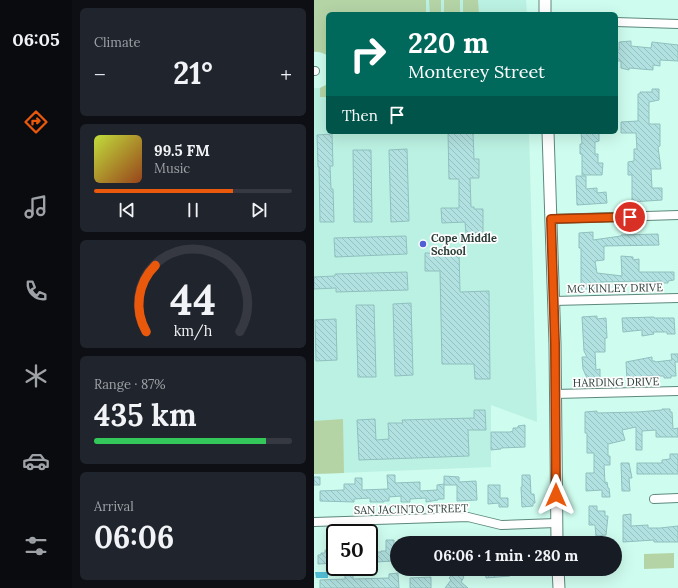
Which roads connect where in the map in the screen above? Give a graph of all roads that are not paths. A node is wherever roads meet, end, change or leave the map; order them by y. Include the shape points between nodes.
1 (545, 0) edge
2 (545, 12) edge
3 (618, 22) edge
4 (678, 24) edge
5 (548, 134) edge
6 (678, 215) edge
7 (551, 219) junction
8 (678, 298) edge
9 (553, 301) junction
10 (678, 391) edge
11 (555, 394) junction
12 (678, 498) edge
13 (654, 499) dead end
14 (314, 522) edge
15 (556, 523) junction
16 (557, 536) edge
17 (558, 576) edge
18 (559, 588) edge

1 - 2 main road
3 - 4 street
5 - 7 main road
6 - 7 street
7 - 9 main road
8 - 9 street, MC KINLEY DRIVE
9 - 11 main road
10 - 11 street, HARDING DRIVE
11 - 15 main road
12 - 13 street
14 - 15 street, SAN JACINTO STREET via 468,517 501,525
15 - 16 main road
17 - 18 main road

